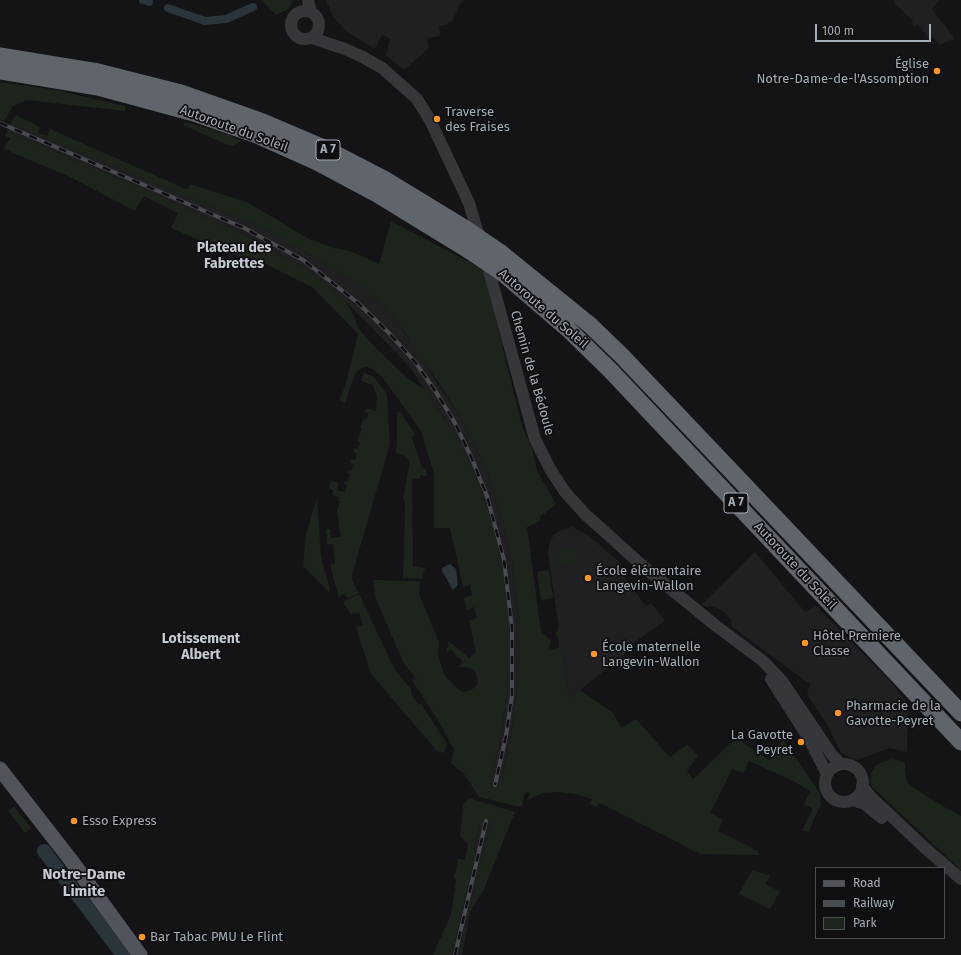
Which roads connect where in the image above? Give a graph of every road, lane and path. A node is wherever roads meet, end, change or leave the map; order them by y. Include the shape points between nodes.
1 (302, 0) edge
2 (309, 6) edge
3 (298, 12) junction
4 (320, 26) junction
5 (312, 38) junction
6 (345, 49) junction
7 (0, 56) edge
8 (0, 71) edge
9 (743, 647) junction
10 (961, 713) edge
11 (961, 742) edge
12 (841, 764) junction
13 (0, 769) edge
14 (827, 774) junction
15 (862, 786) junction
16 (852, 800) junction
17 (939, 867) edge
18 (945, 873) edge
19 (961, 879) edge
20 (961, 886) edge
21 (140, 955) edge

1 - 3 street
2 - 3 street
2 - 4 street via 319,20
3 - 5 street via 293,18 292,31 299,38
4 - 5 street
4 - 6 street, Chemin de la Bédoule via 331,39
5 - 6 street, Chemin de la Bédoule
6 - 9 street, Chemin de la Bédoule via 382,68 417,99 431,122 469,203 535,439 550,469 575,505 684,600
7 - 10 highway, Autoroute du Soleil / A 7, bridge via 98,72 181,93 263,122 324,148 384,179 466,229 501,253 584,321 622,356
8 - 11 highway, Autoroute du Soleil / A 7, bridge via 98,87 194,113 257,135 317,162 377,194 504,274 568,329 610,370
9 - 12 street, Chemin de la Bédoule via 764,661 782,681 832,755
9 - 14 street, Chemin de la Bédoule via 787,702
12 - 14 street via 833,767
12 - 15 street via 858,770 862,777
13 - 21 main road
14 - 16 street via 825,781 828,794 840,802
15 - 16 street via 859,794
15 - 19 street via 925,848
16 - 17 street via 865,804
18 - 20 street

